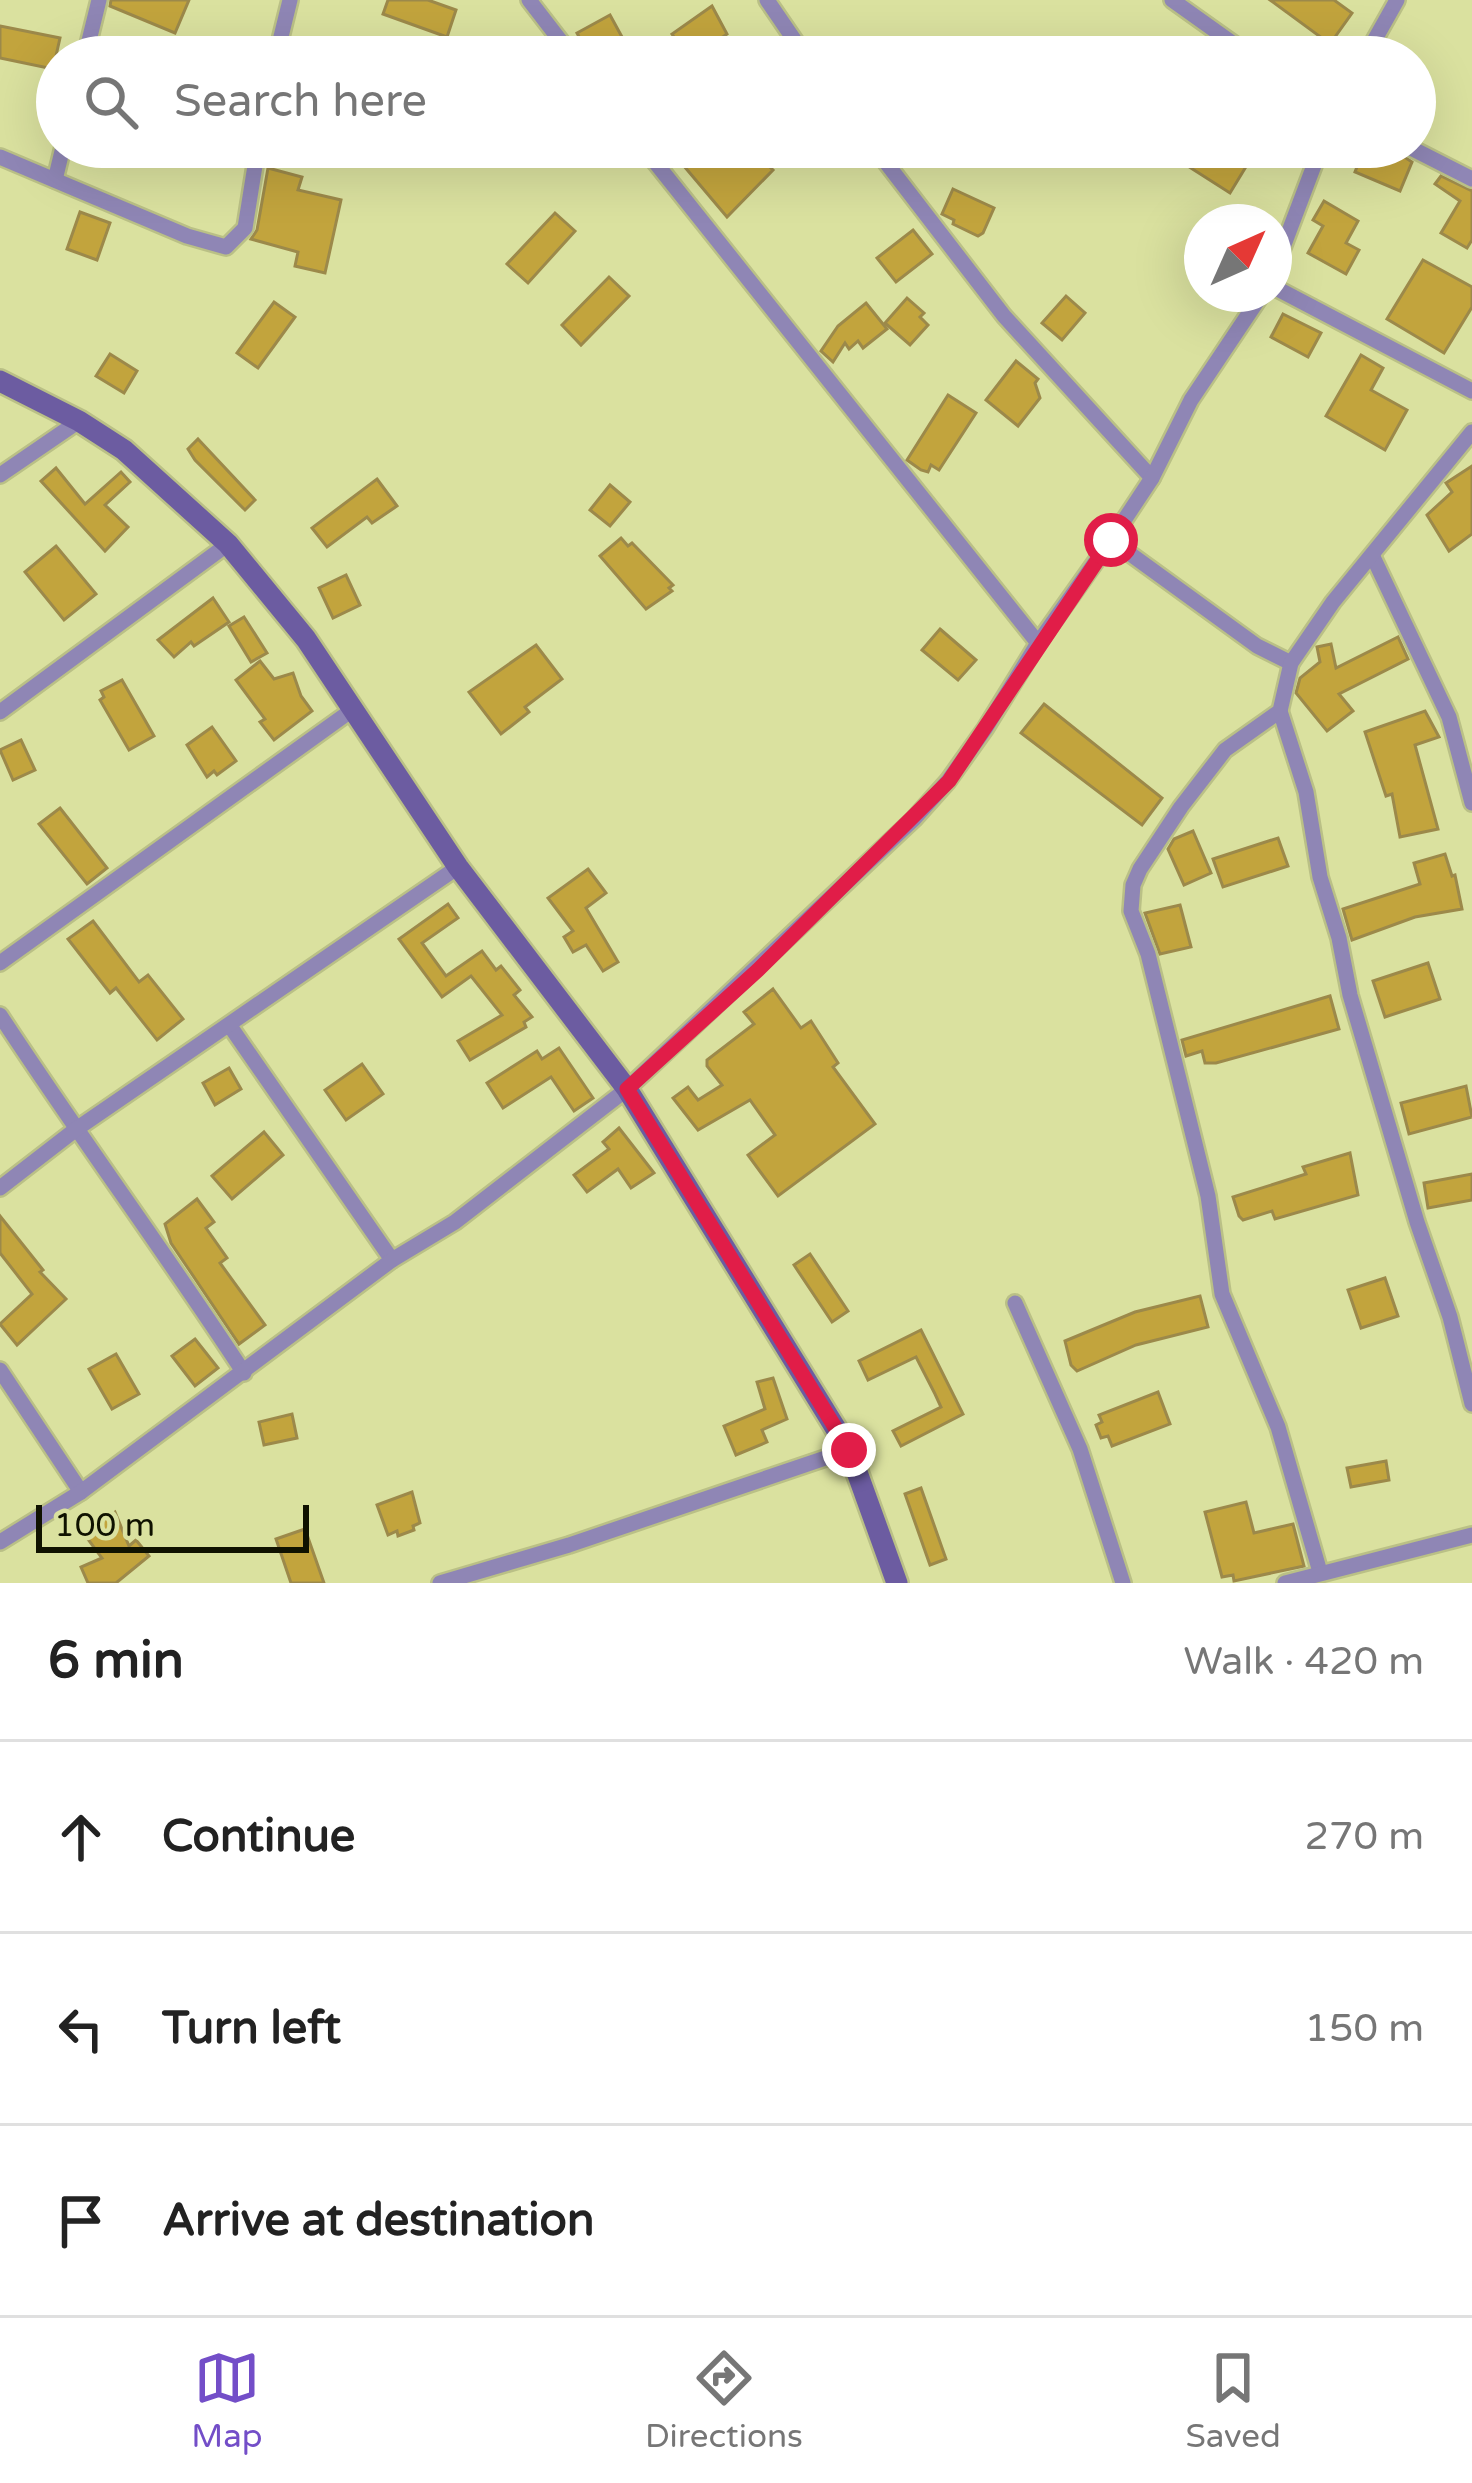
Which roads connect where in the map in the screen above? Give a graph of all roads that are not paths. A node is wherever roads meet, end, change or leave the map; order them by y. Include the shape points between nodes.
1 (99, 0) edge
2 (290, 0) edge
3 (529, 0) edge
4 (767, 0) edge
5 (1172, 0) edge
6 (1396, 0) edge
7 (90, 36) edge
8 (281, 36) edge
9 (557, 36) edge
10 (792, 36) edge
11 (1223, 36) edge
12 (1376, 36) edge
13 (0, 157) edge
14 (1436, 161) edge
15 (58, 168) edge
16 (255, 168) edge
17 (660, 168) edge
18 (890, 168) edge
19 (1314, 168) edge
20 (1472, 179) edge
21 (55, 180) junction
22 (1292, 224) edge
23 (1292, 296) edge
24 (1250, 312) edge
25 (0, 381) edge
26 (1472, 391) edge
27 (79, 421) junction
28 (1472, 432) edge
29 (0, 475) edge
30 (1152, 478) junction
31 (1111, 540) junction
32 (229, 544) junction
33 (1372, 556) junction
34 (1038, 643) junction
35 (1291, 664) junction
36 (352, 710) junction
37 (1280, 711) junction
38 (0, 712) edge
39 (1472, 803) edge
40 (458, 867) junction
41 (0, 963) edge
42 (0, 1015) edge
43 (230, 1026) junction
44 (627, 1089) junction
45 (75, 1130) junction
46 (0, 1188) edge
47 (392, 1260) junction
48 (1015, 1304) dead end
49 (0, 1370) edge
50 (244, 1373) junction
51 (1472, 1404) edge
52 (849, 1450) junction
53 (81, 1492) junction
54 (1472, 1535) edge
55 (0, 1542) edge
56 (1319, 1577) edge
57 (440, 1583) edge
58 (897, 1583) edge
59 (1123, 1583) edge
60 (1286, 1583) edge

1 - 7 street
2 - 8 street
3 - 9 street
4 - 10 street
5 - 11 street
6 - 12 street
13 - 21 street
14 - 20 street
15 - 21 street
16 - 21 street via 245,228 226,248
17 - 34 street
18 - 30 street via 1004,316
19 - 22 street
23 - 26 street
24 - 30 street via 1191,400
25 - 27 street
27 - 29 street
27 - 32 street via 124,450
28 - 33 street
30 - 31 street
31 - 34 street
31 - 35 street
32 - 36 street
32 - 38 street
33 - 35 street
33 - 39 street via 1449,717
34 - 44 street via 949,781 914,819
35 - 37 street
36 - 40 street
36 - 41 street
37 - 51 street via 1350,994
37 - 56 street via 1225,749 1181,807 1140,869 1131,911 1208,1196 1222,1294 1278,1427
40 - 43 street
40 - 44 street
42 - 45 street
43 - 45 street
43 - 47 street
44 - 47 street via 455,1222
44 - 52 street
45 - 46 street
45 - 50 street
47 - 50 street
48 - 59 street via 1080,1449
49 - 53 street
50 - 53 street
52 - 57 street
52 - 58 street
53 - 55 street
54 - 56 street
56 - 60 street

